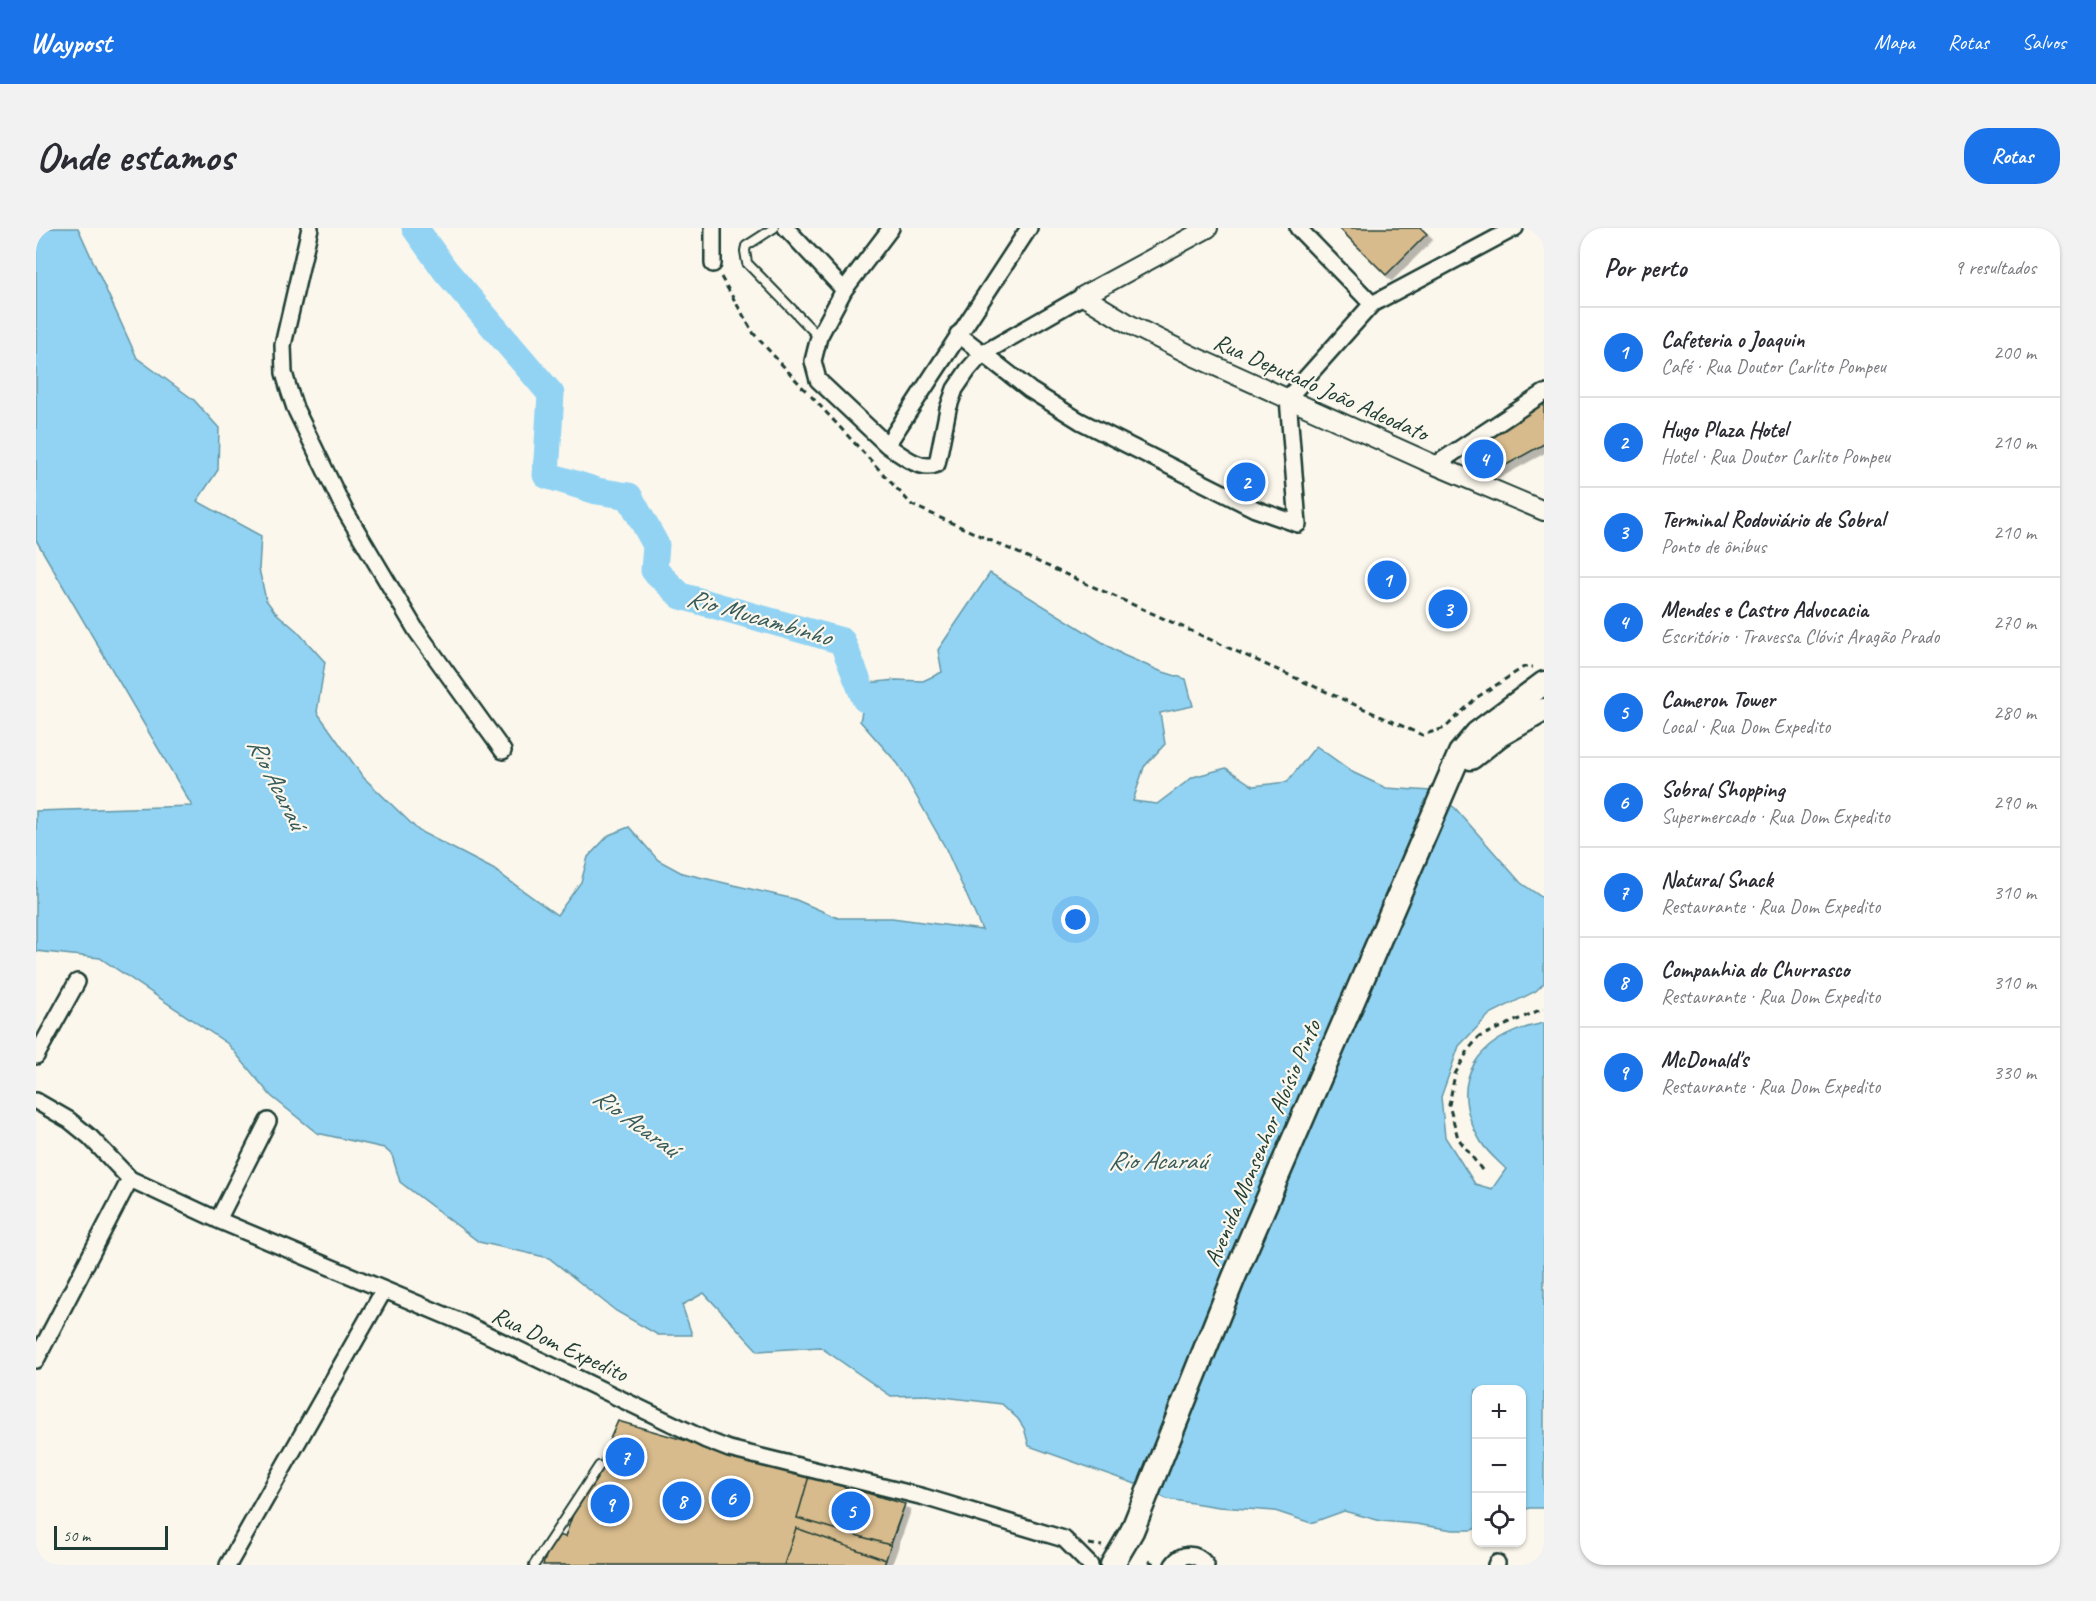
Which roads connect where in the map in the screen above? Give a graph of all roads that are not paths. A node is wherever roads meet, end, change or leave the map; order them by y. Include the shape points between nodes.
1 (310, 228) edge
2 (713, 228) edge
3 (774, 228) edge
4 (786, 228) edge
5 (891, 228) edge
6 (1029, 228) edge
7 (1208, 228) edge
8 (1298, 228) edge
9 (1515, 228) edge
10 (713, 264) road end
11 (844, 290) junction
12 (1083, 296) junction
13 (1371, 304) junction
14 (958, 334) junction
15 (819, 337) junction
16 (982, 354) junction
17 (1544, 393) edge
18 (1288, 398) junction
19 (887, 445) junction
20 (1435, 465) junction
21 (1544, 511) edge
22 (1539, 675) edge
23 (1544, 710) edge
24 (503, 751) dead end
25 (1449, 779) junction
26 (77, 982) dead end
27 (36, 1056) edge
28 (36, 1101) edge
29 (268, 1121) dead end
30 (130, 1179) junction
31 (218, 1220) junction
32 (384, 1290) junction
33 (36, 1360) edge
34 (599, 1466) dead end
35 (1132, 1531) junction
36 (228, 1565) edge
37 (534, 1565) edge
38 (1090, 1565) edge
39 (1112, 1565) edge
40 (1123, 1565) edge
41 (1173, 1565) edge
42 (1206, 1565) edge

1 - 24 street via 283,345 284,373 292,399 344,509 416,630
2 - 10 street
3 - 15 lane via 746,246 747,263
4 - 11 street
5 - 11 street
6 - 14 street
7 - 12 street
8 - 13 street
9 - 13 street
11 - 15 street
12 - 16 street
12 - 18 street, Rua Deputado João Adeodato via 1129,324
13 - 18 street
14 - 16 street
14 - 19 street
15 - 19 street via 813,361 818,380
16 - 18 street via 1080,421 1254,509 1298,524
16 - 19 street via 955,389 937,464 925,467
17 - 20 street
18 - 20 street, Rua Deputado João Adeodato
20 - 21 street, Rua Deputado João Adeodato
22 - 25 main road, Avenida Monsenhor Aloísio Pinto via 1477,733 1460,753
23 - 25 main road, Avenida Monsenhor Aloísio Pinto via 1486,745
25 - 35 main road, Avenida Monsenhor Aloísio Pinto via 1234,1277
26 - 27 street
28 - 30 street, Rua Dom Expedito via 90,1137
29 - 31 street
30 - 31 street, Rua Dom Expedito
30 - 33 street
31 - 32 street, Rua Dom Expedito
32 - 36 street
32 - 38 street, Rua Dom Expedito via 461,1322 729,1449 924,1497 1064,1539
34 - 37 lane
35 - 39 main road, Avenida Monsenhor Aloísio Pinto
35 - 40 main road, Avenida Monsenhor Aloísio Pinto
41 - 42 street via 1188,1555 1200,1558

